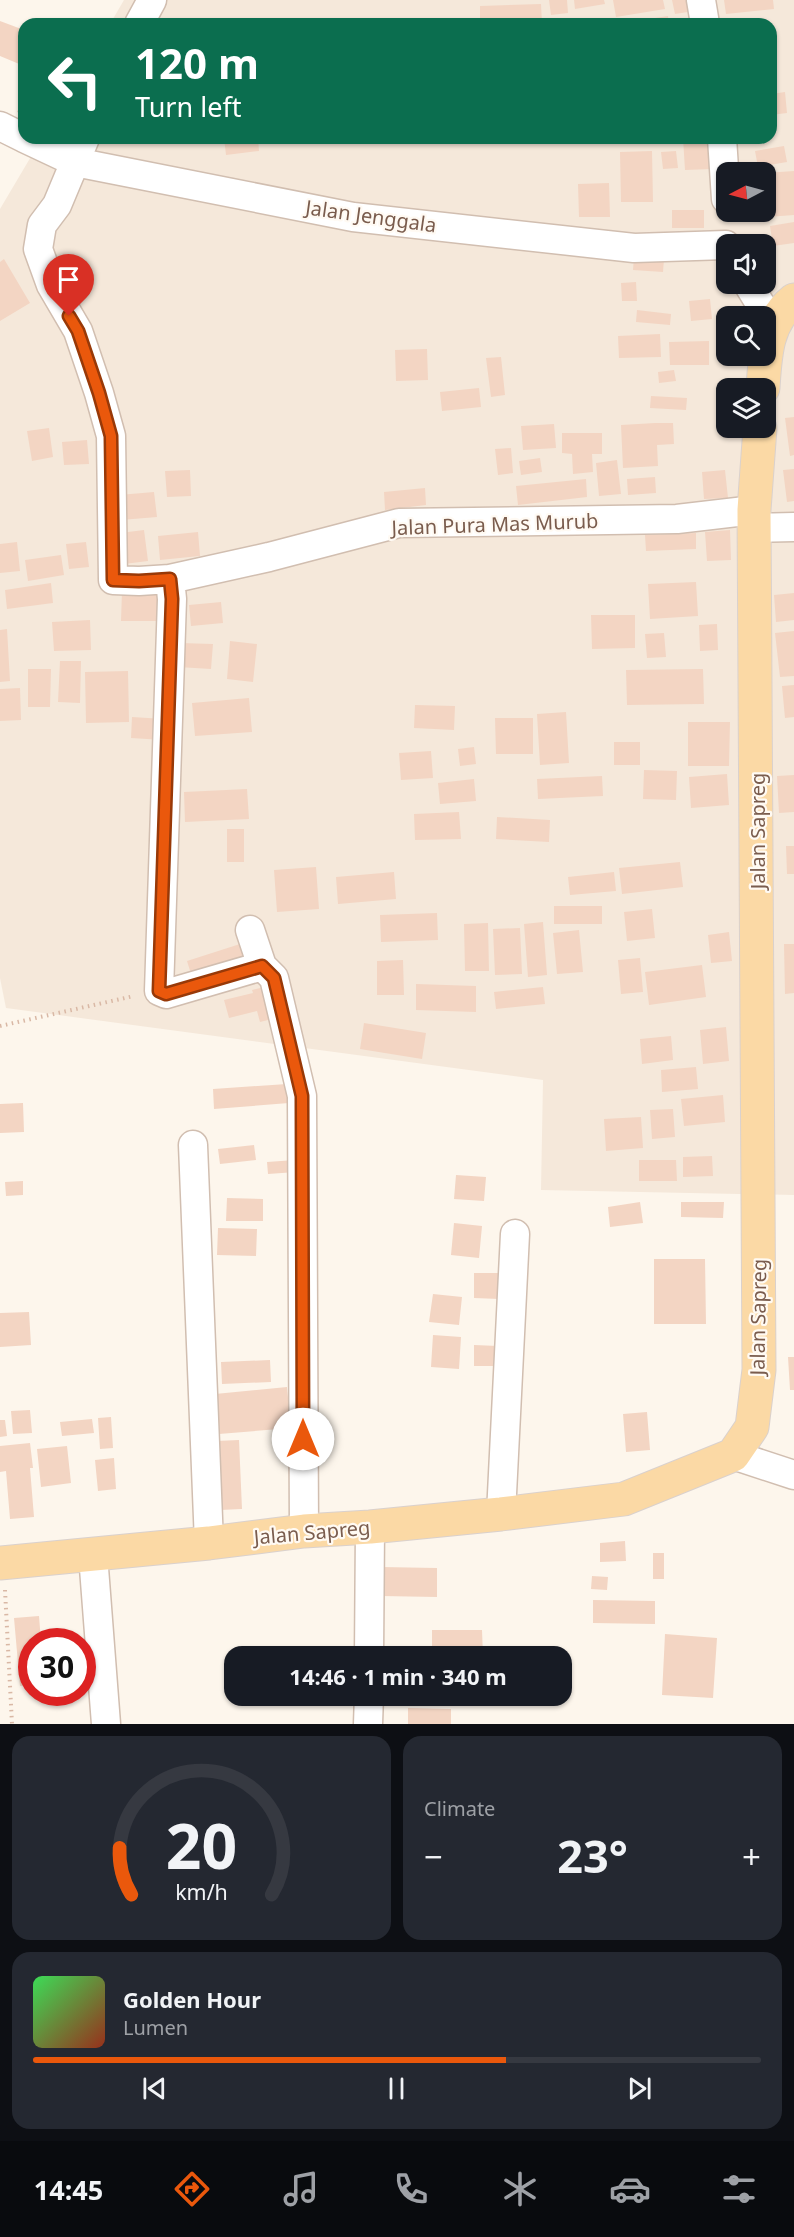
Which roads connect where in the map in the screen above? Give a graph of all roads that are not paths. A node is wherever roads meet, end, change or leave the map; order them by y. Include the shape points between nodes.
1 (152, 0) edge
2 (701, 0) edge
3 (142, 18) edge
4 (704, 18) edge
5 (0, 126) edge
6 (18, 135) edge
7 (52, 144) edge
8 (722, 144) edge
9 (80, 150) edge
10 (724, 162) edge
11 (716, 245) edge
12 (763, 294) edge
13 (786, 309) edge
14 (764, 378) edge
15 (759, 438) edge
16 (755, 519) junction
17 (794, 527) edge
18 (170, 579) junction
19 (250, 930) dead end
20 (262, 966) junction
21 (193, 1145) dead end
22 (515, 1233) dead end
23 (733, 1455) junction
24 (794, 1475) edge
25 (501, 1514) junction
26 (370, 1527) junction
27 (304, 1531) junction
28 (209, 1543) junction
29 (93, 1555) junction
30 (2, 1563) edge
31 (369, 1646) edge
32 (369, 1706) edge
33 (106, 1724) edge
34 (368, 1724) edge

1 - 3 street
2 - 4 street
5 - 6 street, Jalan Jenggala
7 - 9 street, Jalan Jenggala
8 - 10 street
9 - 11 street, Jalan Jenggala via 353,217 634,248
9 - 18 street, Jalan Pura Mas Murub via 57,205 42,225 38,249 51,285 78,331 111,436 113,580
12 - 13 street
13 - 14 main road via 765,351
15 - 16 main road, Jalan Sapreg
16 - 17 street, Jalan Pura Mas Murub
16 - 18 street, Jalan Pura Mas Murub via 399,523
16 - 23 main road, Jalan Sapreg via 759,1370 752,1427
18 - 20 street via 159,991 166,994
19 - 20 street
20 - 27 street via 274,978 302,1096
21 - 28 street
22 - 25 street
23 - 24 street
23 - 25 main road, Jalan Sapreg via 624,1500
25 - 26 main road, Jalan Sapreg
26 - 27 main road, Jalan Sapreg
26 - 31 street
27 - 28 main road, Jalan Sapreg
28 - 29 main road, Jalan Sapreg
29 - 30 main road, Jalan Sapreg
29 - 33 street
32 - 34 street

